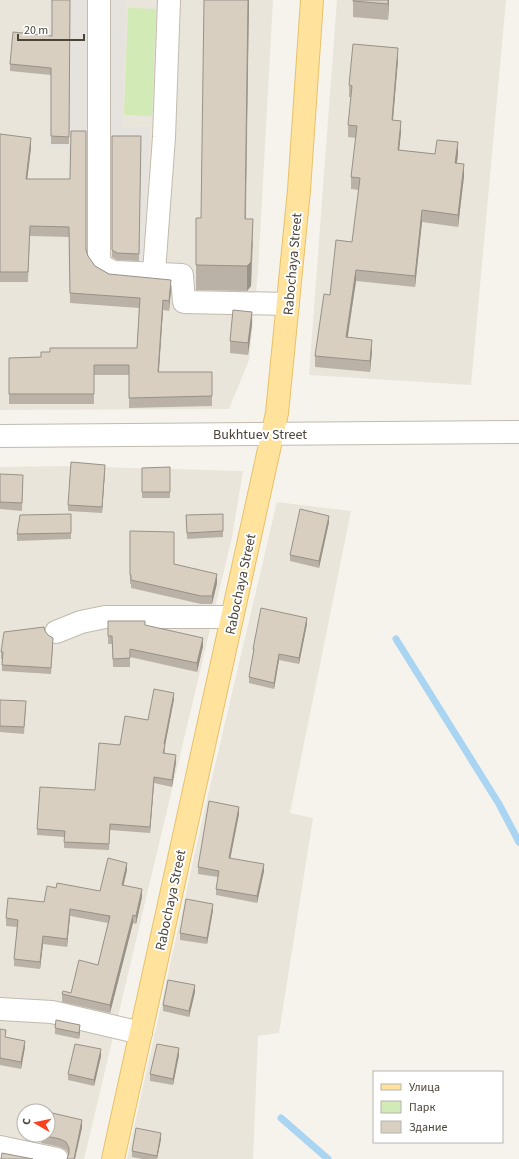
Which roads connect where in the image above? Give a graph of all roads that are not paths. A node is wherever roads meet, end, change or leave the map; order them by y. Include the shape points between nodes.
1 (99, 0) edge
2 (169, 0) edge
3 (312, 0) edge
4 (154, 272) junction
5 (288, 304) junction
6 (519, 432) edge
7 (273, 434) junction
8 (0, 436) edge
9 (232, 617) junction
10 (56, 632) dead end
11 (0, 1009) edge
12 (141, 1033) junction
13 (0, 1147) edge
14 (57, 1159) edge
15 (113, 1159) edge

1 - 4 street via 99,260 107,270 114,272
2 - 4 street via 164,137
3 - 5 main road, Rabochaya Street
4 - 5 street via 182,275 184,302
5 - 7 main road, Rabochaya Street
6 - 7 street, Bukhtuev Street
7 - 8 street, Bukhtuev Street
7 - 9 main road, Rabochaya Street
9 - 10 street via 105,617 81,622
9 - 12 main road, Rabochaya Street
11 - 12 street via 52,1012
12 - 15 main road, Rabochaya Street
13 - 14 street

